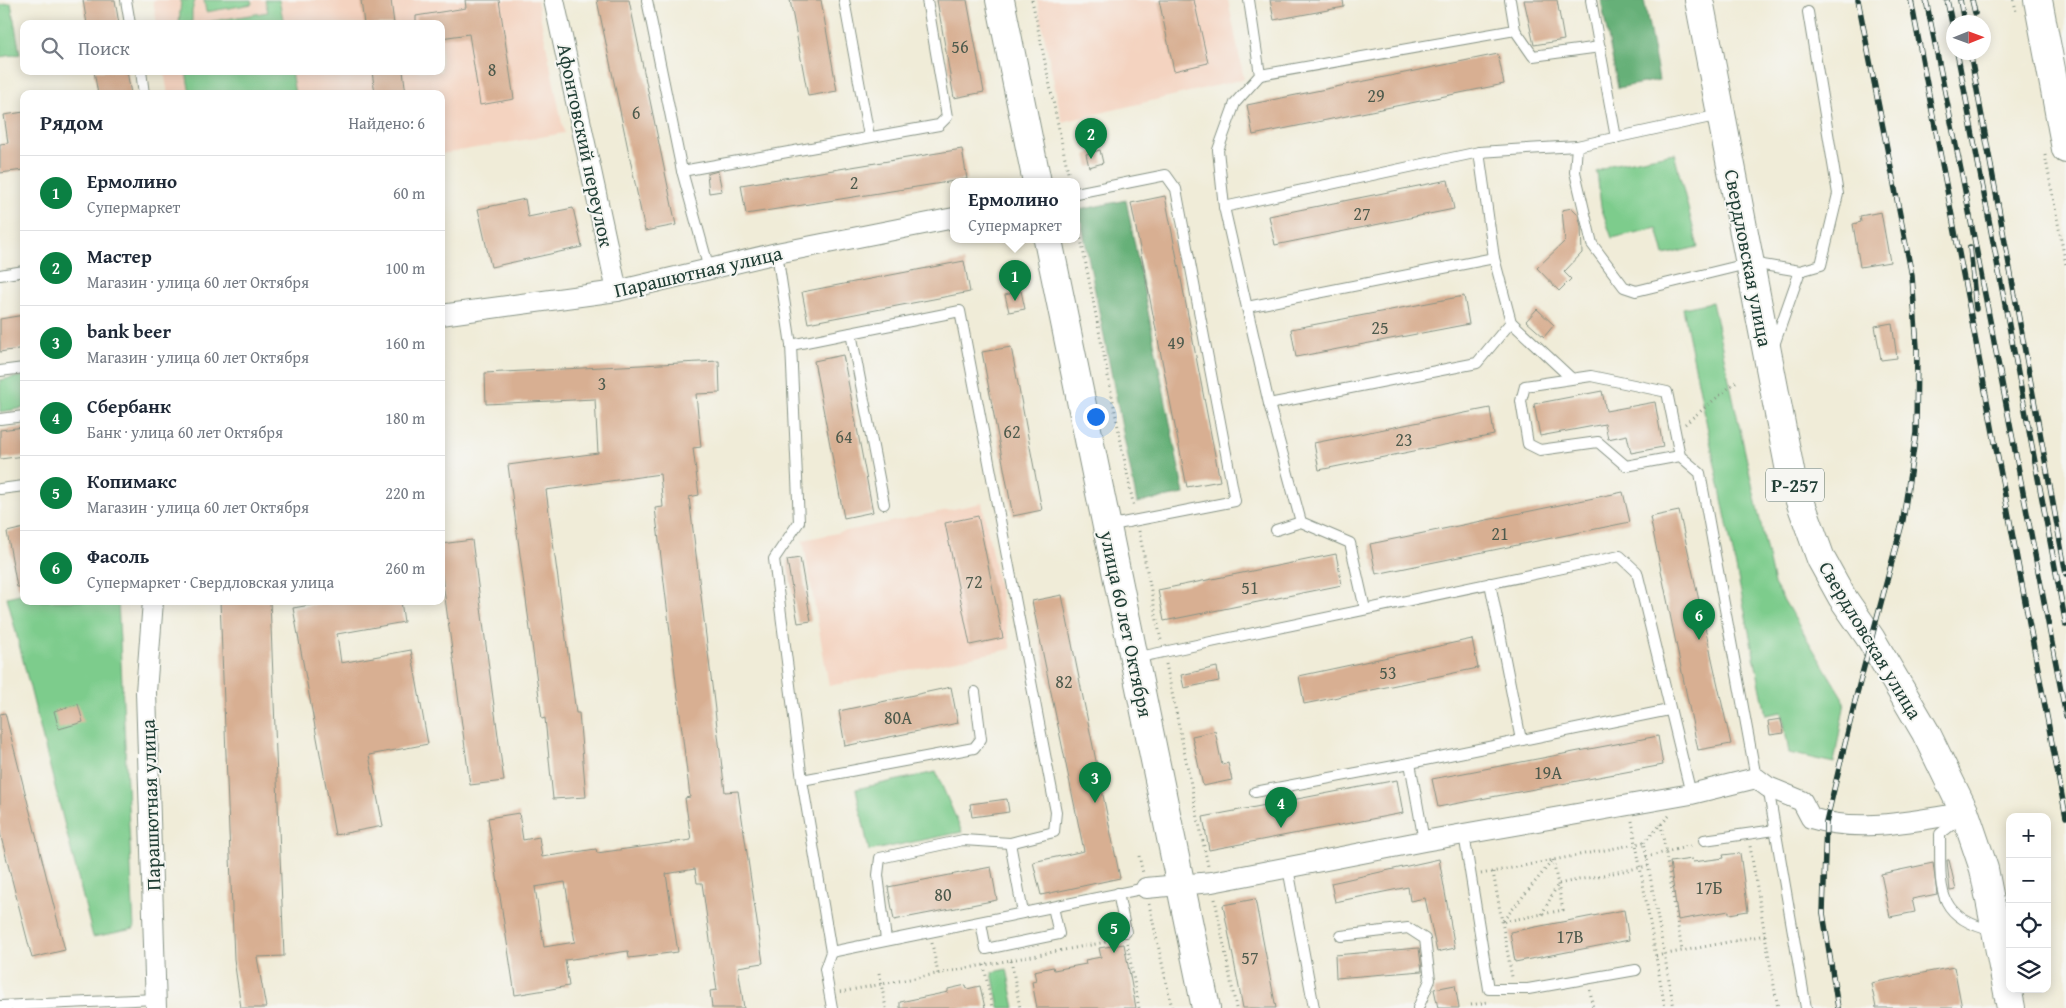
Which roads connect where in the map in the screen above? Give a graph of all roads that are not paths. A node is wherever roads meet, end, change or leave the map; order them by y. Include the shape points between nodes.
1 (126, 0) edge
2 (554, 0) edge
3 (647, 0) edge
4 (844, 0) edge
5 (927, 0) edge
6 (1000, 0) edge
7 (1249, 0) edge
8 (1510, 0) edge
9 (1591, 0) edge
10 (1699, 0) edge
11 (2038, 0) edge
12 (1808, 12) dead end
13 (129, 20) edge
14 (1516, 30) junction
15 (1600, 47) junction
16 (142, 75) edge
17 (1260, 75) junction
18 (143, 90) edge
19 (1721, 114) junction
20 (869, 136) junction
21 (1616, 138) junction
22 (1577, 146) junction
23 (2066, 149) edge
24 (1479, 152) junction
25 (682, 171) junction
26 (1035, 178) edge
27 (1080, 192) edge
28 (1224, 207) junction
29 (950, 219) edge
30 (1049, 243) edge
31 (777, 253) junction
32 (1494, 258) junction
33 (1751, 263) junction
34 (708, 269) junction
35 (1800, 271) junction
36 (20, 272) edge
37 (0, 275) edge
38 (617, 291) junction
39 (1247, 307) junction
40 (445, 314) edge
41 (1511, 322) junction
42 (851, 333) junction
43 (792, 345) junction
44 (1769, 361) junction
45 (20, 368) edge
46 (0, 371) edge
47 (1571, 378) junction
48 (1269, 404) junction
49 (20, 416) edge
50 (0, 419) edge
51 (1680, 456) junction
52 (20, 486) edge
53 (0, 489) edge
54 (884, 504) dead end
55 (1301, 522) junction
56 (1107, 526) junction
57 (1276, 530) dead end
58 (1490, 583) junction
59 (153, 605) edge
60 (1365, 608) junction
61 (1134, 658) junction
62 (975, 692) dead end
63 (1669, 710) junction
64 (1521, 740) junction
65 (1410, 763) junction
66 (802, 780) junction
67 (1762, 783) junction
68 (1255, 792) dead end
69 (1691, 794) junction
70 (1965, 814) junction
71 (1775, 830) junction
72 (1464, 834) junction
73 (1424, 840) junction
74 (1704, 840) road end
75 (1010, 843) junction
76 (1288, 868) junction
77 (1180, 885) junction
78 (1146, 888) joint
79 (1118, 893) junction
80 (1053, 907) junction
81 (1023, 913) junction
82 (981, 922) junction
83 (1126, 932) dead end
84 (1997, 932) junction
85 (1342, 936) dead end
86 (886, 940) junction
87 (831, 952) junction
88 (1636, 970) dead end
89 (156, 1003) edge
90 (0, 1006) edge
91 (832, 1008) edge
92 (1206, 1008) edge
93 (1314, 1008) edge
94 (1418, 1008) edge
95 (1806, 1008) edge
96 (2011, 1008) edge

1 - 13 lane
2 - 38 street, Афонтовский переулок
3 - 25 lane
4 - 20 lane
5 - 20 lane via 947,117 939,125
6 - 26 main road
7 - 17 lane
8 - 14 lane
9 - 15 lane
10 - 19 main road, Свердловская улица / Р-257
11 - 23 main road
12 - 35 lane via 1838,194 1820,265
14 - 15 lane via 1533,56
14 - 17 lane
15 - 21 lane
16 - 18 lane
17 - 28 lane via 1235,102 1218,150
19 - 21 lane
19 - 33 main road, Свердловская улица / Р-257
20 - 25 lane
21 - 22 lane
22 - 24 lane
22 - 33 lane via 1575,172 1592,244 1624,287 1636,291
24 - 28 lane
24 - 32 lane
25 - 34 lane
27 - 56 lane via 1166,175 1176,189 1235,500
28 - 39 lane
29 - 31 street, Парашютная улица
30 - 56 main road, улица 60 лет Октября
31 - 34 street, Парашютная улица
31 - 43 lane
32 - 39 lane
32 - 41 lane
33 - 35 lane
33 - 44 main road, Свердловская улица / Р-257
34 - 38 street, Парашютная улица
35 - 44 lane
36 - 37 lane
38 - 40 street, Парашютная улица
39 - 48 lane
41 - 47 lane
41 - 48 lane via 1477,363
42 - 43 lane
42 - 54 lane
42 - 75 lane via 960,311 1056,812 1054,832
43 - 66 lane via 799,522 774,559
44 - 70 main road, Свердловская улица / Р-257 via 1792,476 1821,559 1926,733
45 - 46 lane
47 - 51 lane via 1591,376 1667,392
47 - 51 lane via 1525,386 1521,401 1528,444 1540,450 1598,442 1626,466
48 - 55 lane
49 - 50 lane
51 - 67 lane via 1700,473
52 - 53 lane
55 - 57 lane
55 - 60 lane via 1350,543
56 - 61 main road, улица 60 лет Октября
58 - 60 lane
58 - 63 lane via 1620,556 1637,572
58 - 64 lane
59 - 89 street, Парашютная улица via 146,692
60 - 61 lane
61 - 77 main road, улица 60 лет Октября
62 - 66 lane via 981,739 974,748
63 - 64 lane
63 - 69 lane
64 - 65 lane
65 - 68 lane
65 - 73 lane
66 - 87 lane
67 - 69 street
67 - 70 street via 1802,801 1811,818 1826,823 1862,826
67 - 71 lane
69 - 72 street
70 - 84 main road, Свердловская улица / Р-257 via 1984,869
70 - 84 lane via 1940,834 1942,889 1950,910 1973,926
71 - 74 lane
71 - 95 lane
72 - 73 street
72 - 88 lane via 1489,989 1528,988
73 - 76 street
75 - 81 lane
75 - 86 lane via 964,840 880,858 878,875
76 - 77 street
76 - 93 lane
77 - 78 street
77 - 92 main road, улица 60 лет Октября
78 - 79 lane
79 - 80 lane
79 - 83 lane
80 - 81 lane
80 - 82 lane via 1059,934 986,949
81 - 82 lane
82 - 86 lane
84 - 96 main road, Свердловская улица / Р-257
85 - 94 lane via 1408,928 1425,939 1430,980
86 - 87 lane
87 - 91 lane via 825,969
89 - 90 lane

